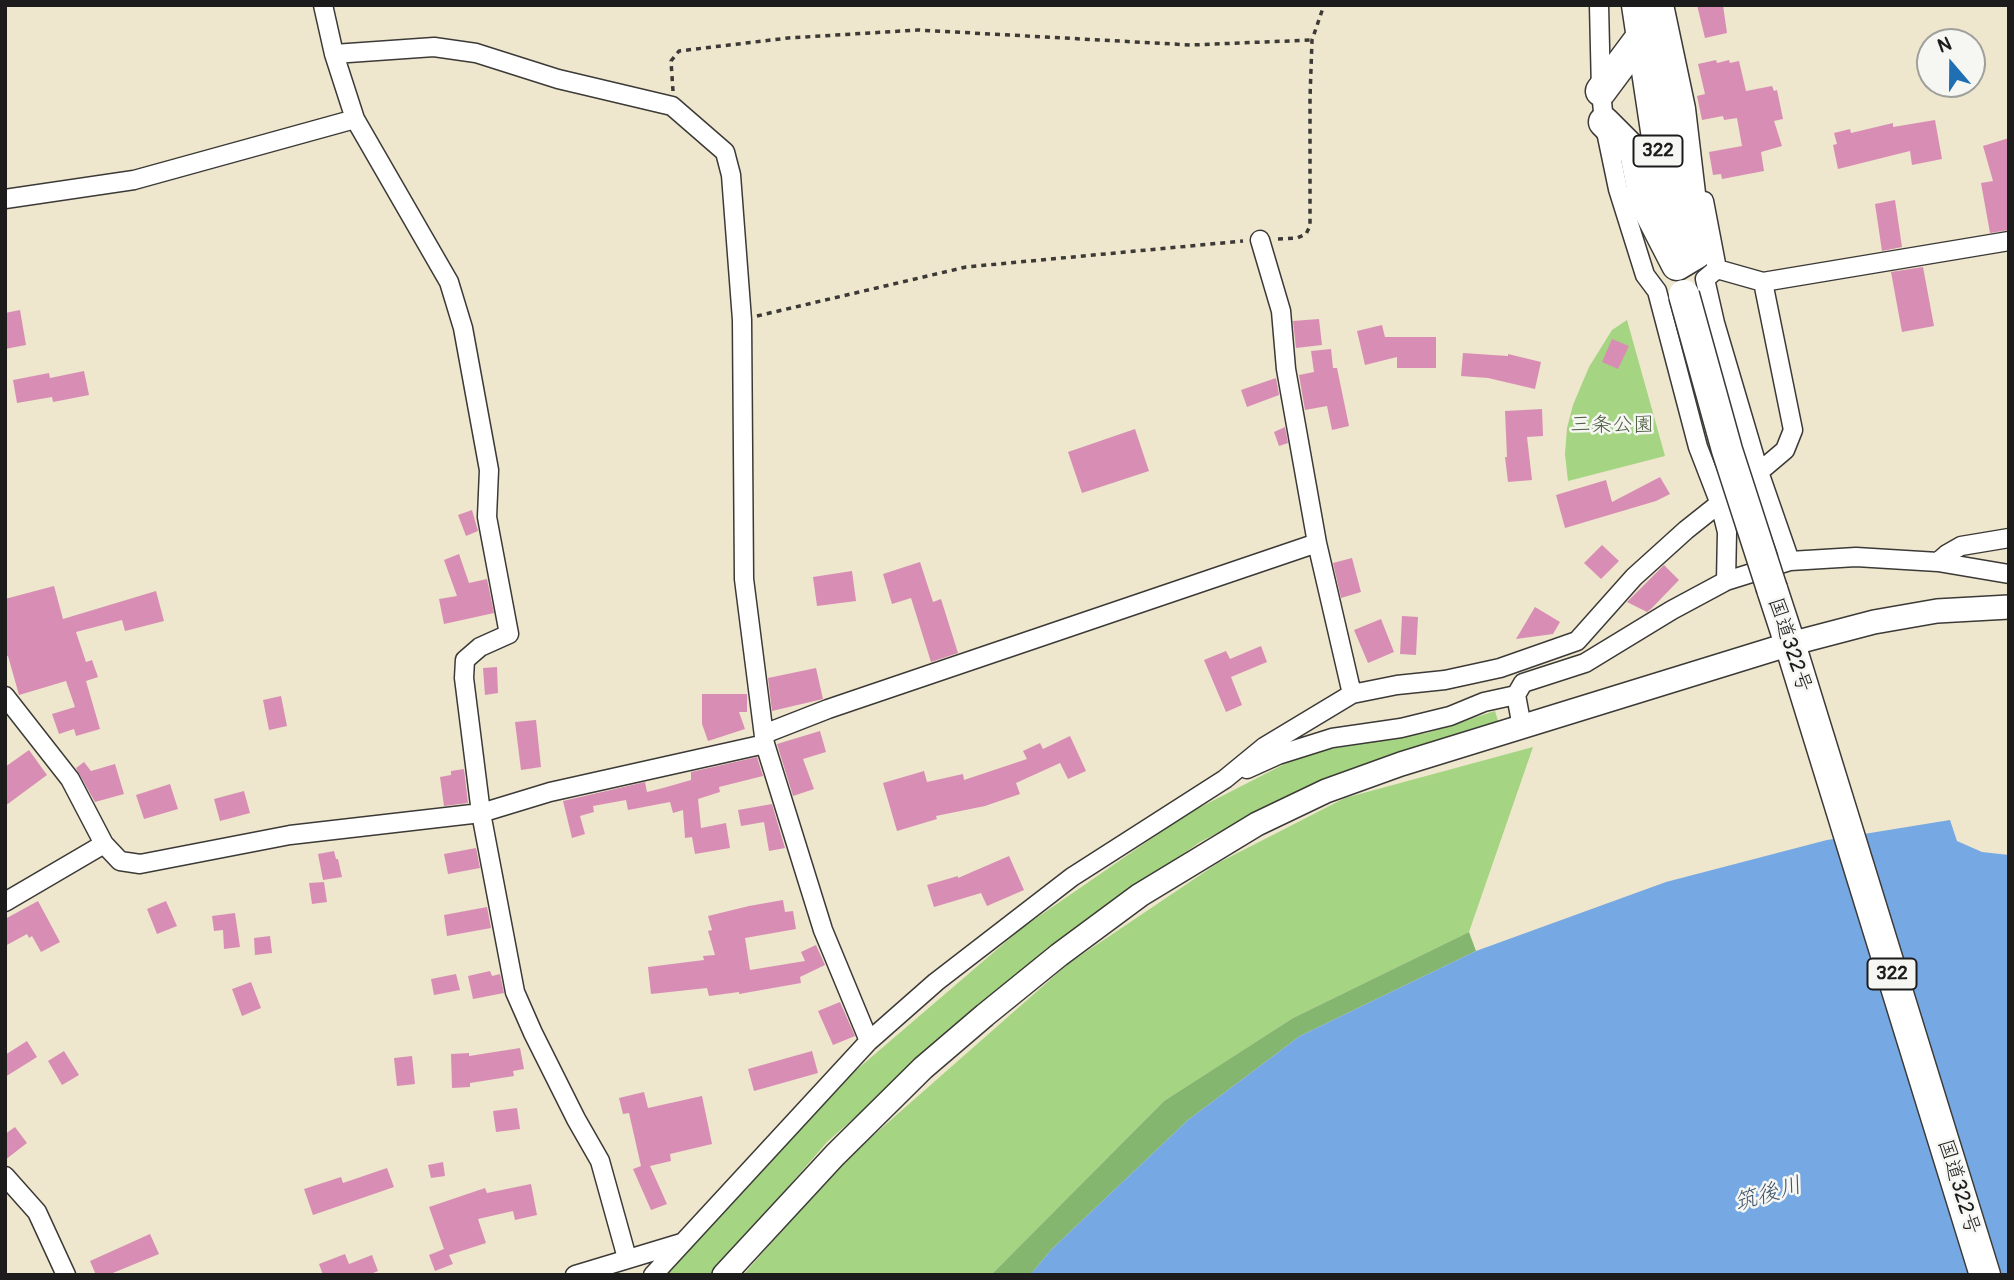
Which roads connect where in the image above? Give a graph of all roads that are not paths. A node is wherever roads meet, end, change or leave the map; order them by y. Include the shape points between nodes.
1 (323, 5) edge
2 (1599, 5) edge
3 (1637, 5) edge
4 (1658, 5) edge
5 (1672, 5) edge
6 (1642, 36) junction
7 (334, 54) junction
8 (1601, 91) junction
9 (1680, 109) junction
10 (355, 118) junction
11 (1604, 122) junction
12 (5, 199) edge
13 (1260, 240) road end
14 (2009, 241) edge
15 (1677, 265) junction
16 (1717, 269) junction
17 (1763, 282) junction
18 (1759, 472) junction
19 (1720, 504) junction
20 (2009, 538) edge
21 (1317, 543) junction
22 (1790, 561) junction
23 (1938, 562) junction
24 (2009, 574) edge
25 (1726, 581) junction
26 (2009, 607) edge
27 (1790, 644) junction
28 (1352, 694) junction
29 (1516, 695) junction
30 (5, 696) edge
31 (1522, 727) junction
32 (765, 739) junction
33 (1226, 779) junction
34 (481, 813) junction
35 (104, 844) junction
36 (5, 902) edge
37 (869, 1041) junction
38 (5, 1176) edge
39 (681, 1242) junction
40 (627, 1258) junction
41 (66, 1275) edge
42 (575, 1275) edge
43 (653, 1275) edge
44 (724, 1275) edge
45 (1985, 1275) edge

1 - 7 street
2 - 8 street
3 - 6 highway, 国道322号 / 322
4 - 9 highway
5 - 9 street
6 - 8 highway
6 - 15 highway, 国道322号 / 322
7 - 10 street
7 - 32 street via 434,47 476,53 558,79 673,106 725,152 731,175 742,320 744,579
8 - 11 street
9 - 15 highway via 1697,253
9 - 16 street via 1698,167
10 - 12 street via 134,180
10 - 34 street via 449,282 463,328 487,457 487,517 509,634 480,647 465,660
11 - 15 highway via 1635,153 1644,203
11 - 19 street via 1618,188 1645,275 1657,291 1698,447
13 - 21 street via 1281,310 1286,369
14 - 17 street
15 - 27 highway, 国道322号 / 322, bridge via 1727,450
16 - 17 street
16 - 18 street via 1706,279 1714,323
17 - 18 street via 1793,430 1785,450
18 - 19 street
18 - 22 street
19 - 25 street via 1727,531
19 - 28 street via 1633,577 1577,641 1500,668
20 - 23 street via 1961,546
21 - 28 street
21 - 32 street via 828,709
22 - 23 street via 1856,557
22 - 25 street
23 - 24 street
25 - 29 street via 1586,663 1522,683
26 - 27 street via 1937,611
27 - 31 street
27 - 45 highway, 国道322号 / 322
28 - 33 street via 1264,747
29 - 31 street
29 - 33 street via 1401,728 1332,738 1278,755
30 - 35 street via 70,779
31 - 44 street via 1326,791 1257,824 1140,895 985,1014 923,1068
32 - 34 street
32 - 37 street via 823,930
33 - 37 street via 1072,877 936,982
34 - 35 street via 290,835 140,864 120,861
34 - 40 street via 516,992 600,1161
35 - 36 street
37 - 39 street
38 - 41 street via 37,1212
39 - 40 street
39 - 43 street
40 - 42 street

